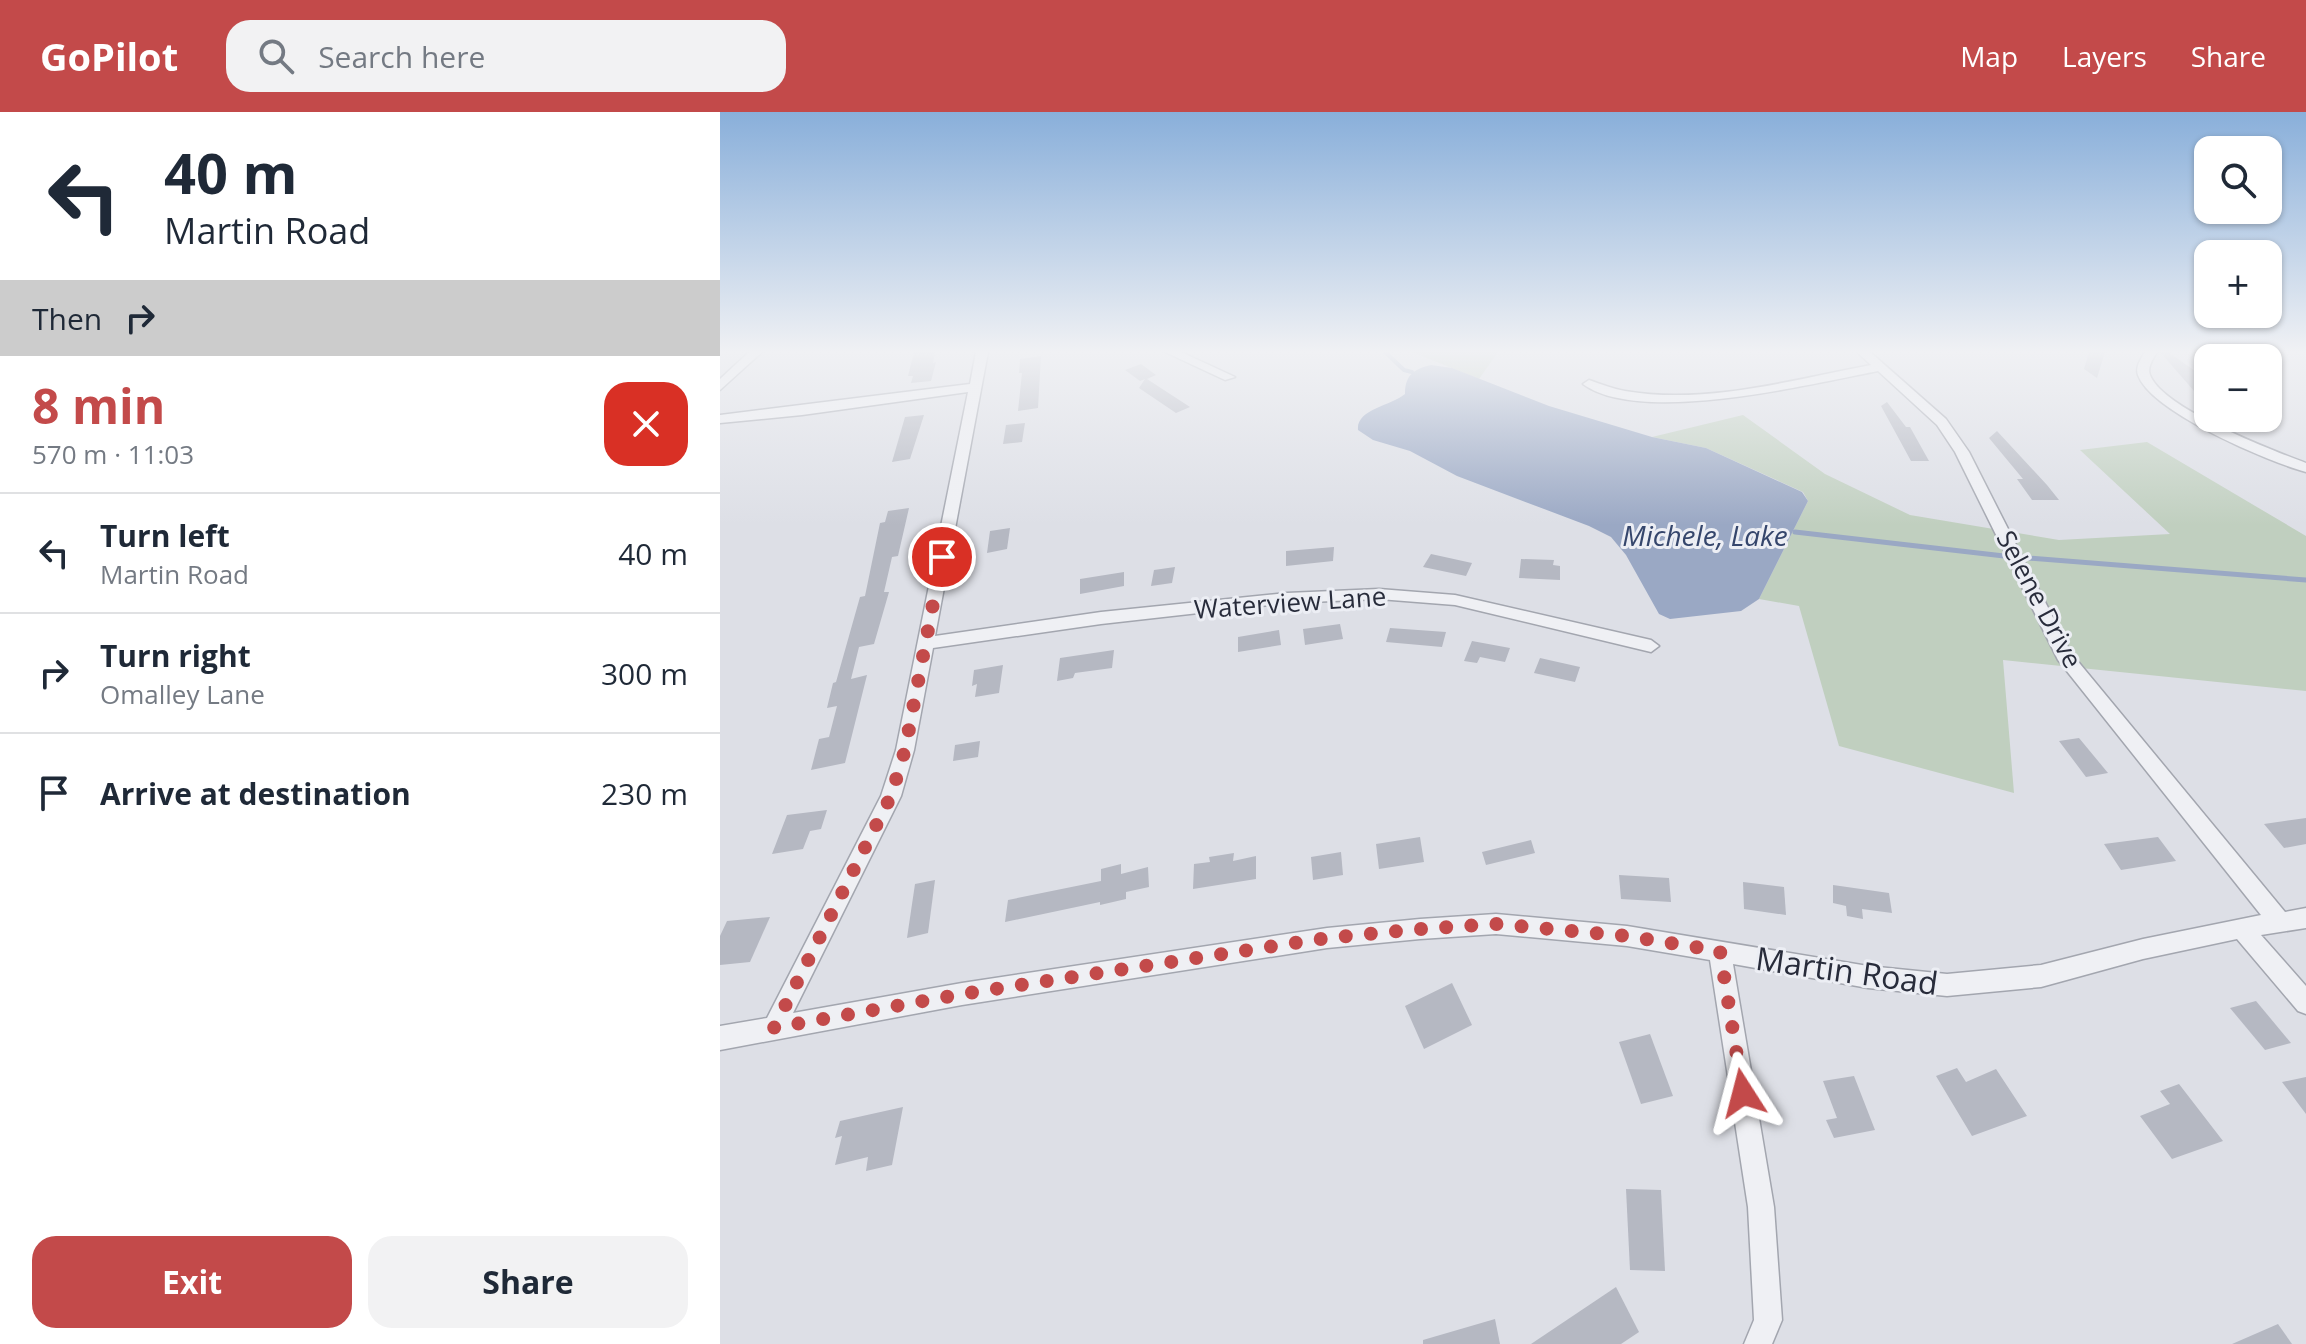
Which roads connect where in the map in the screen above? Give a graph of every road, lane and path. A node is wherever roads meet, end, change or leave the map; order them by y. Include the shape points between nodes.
1 (813, 409) edge
2 (971, 409) edge
3 (1928, 409) edge
4 (2182, 409) edge
5 (720, 419) edge
6 (2306, 468) edge
7 (925, 643) junction
8 (1651, 646) dead end
9 (2306, 918) edge
10 (2280, 922) junction
11 (2241, 928) junction
12 (1720, 951) junction
13 (2306, 1003) edge
14 (774, 1028) junction
15 (720, 1038) edge
16 (1758, 1344) edge

1 - 5 street
2 - 7 street
3 - 10 street, Selene Drive via 1962,452 2064,656
4 - 6 street
7 - 8 street, Waterview Lane via 1101,618 1379,594 1455,600
7 - 14 street via 891,796
9 - 10 street, Martin Road
10 - 11 street, Martin Road
11 - 12 street, Martin Road via 2041,976 1960,985 1868,977
11 - 13 street
12 - 14 street, Martin Road via 1496,924 1420,929 1327,938 978,991
12 - 16 street via 1761,1207 1768,1320
14 - 15 street, Martin Road

